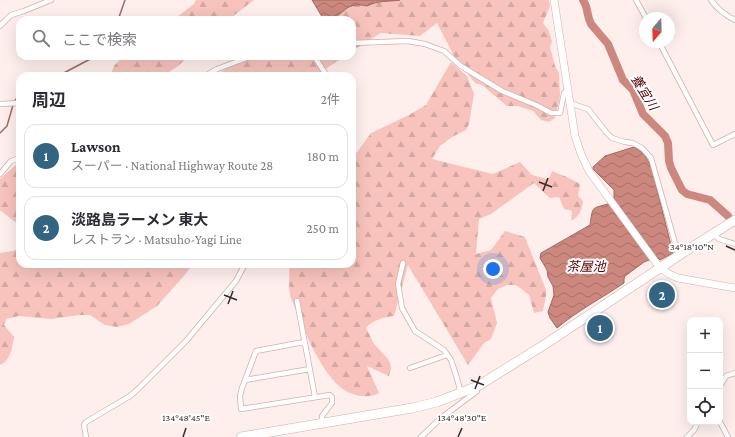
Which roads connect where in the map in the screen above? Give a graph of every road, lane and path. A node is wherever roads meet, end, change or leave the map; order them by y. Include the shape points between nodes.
1 (50, 0) edge
2 (554, 0) edge
3 (636, 0) edge
4 (711, 0) edge
5 (643, 12) edge
6 (735, 20) edge
7 (0, 26) edge
8 (356, 43) edge
9 (662, 48) edge
10 (242, 60) edge
11 (316, 60) edge
12 (213, 72) edge
13 (323, 72) edge
14 (568, 90) junction
15 (16, 103) edge
16 (0, 104) edge
17 (569, 104) junction
18 (735, 134) edge
19 (16, 159) edge
20 (0, 174) edge
21 (735, 220) edge
22 (713, 234) junction
23 (735, 244) edge
24 (681, 254) junction
25 (403, 263) dead end
26 (243, 268) edge
27 (660, 268) junction
28 (735, 288) edge
29 (297, 301) dead end
30 (304, 342) junction
31 (448, 355) junction
32 (410, 368) dead end
33 (310, 369) junction
34 (735, 373) edge
35 (245, 380) junction
36 (723, 381) edge
37 (478, 386) junction
38 (461, 393) junction
39 (315, 397) junction
40 (322, 423) junction
41 (696, 425) edge
42 (722, 425) edge
43 (273, 435) edge
44 (86, 437) edge
45 (241, 437) edge
46 (421, 437) edge
47 (687, 437) edge
48 (728, 437) edge

1 - 7 street via 11,15
2 - 14 street
3 - 5 street
4 - 6 street via 721,11
8 - 14 street via 408,41 425,44 444,52 492,86 551,113 560,113 564,93
9 - 18 street via 713,145
10 - 12 street
11 - 13 street
14 - 17 street
15 - 16 street
17 - 24 street via 588,109 612,138 633,143 651,158 675,243
17 - 27 street via 575,136 589,171
19 - 20 street via 11,161
21 - 22 highway
22 - 23 street via 719,239
22 - 24 highway
24 - 27 highway
25 - 31 street via 398,284 402,308 415,331
26 - 44 street via 236,281 194,331 139,388 86,422
27 - 28 street via 678,278
27 - 37 highway
29 - 30 street
30 - 33 street
30 - 35 street via 256,351
31 - 32 street
31 - 38 street
33 - 35 street
33 - 39 street
34 - 36 street via 726,376
35 - 39 street via 240,396 240,409
37 - 38 highway
37 - 46 street via 477,391
38 - 40 highway via 412,408
39 - 40 street via 332,397 332,403 322,416
40 - 43 highway
41 - 47 street
42 - 48 street
43 - 45 highway

